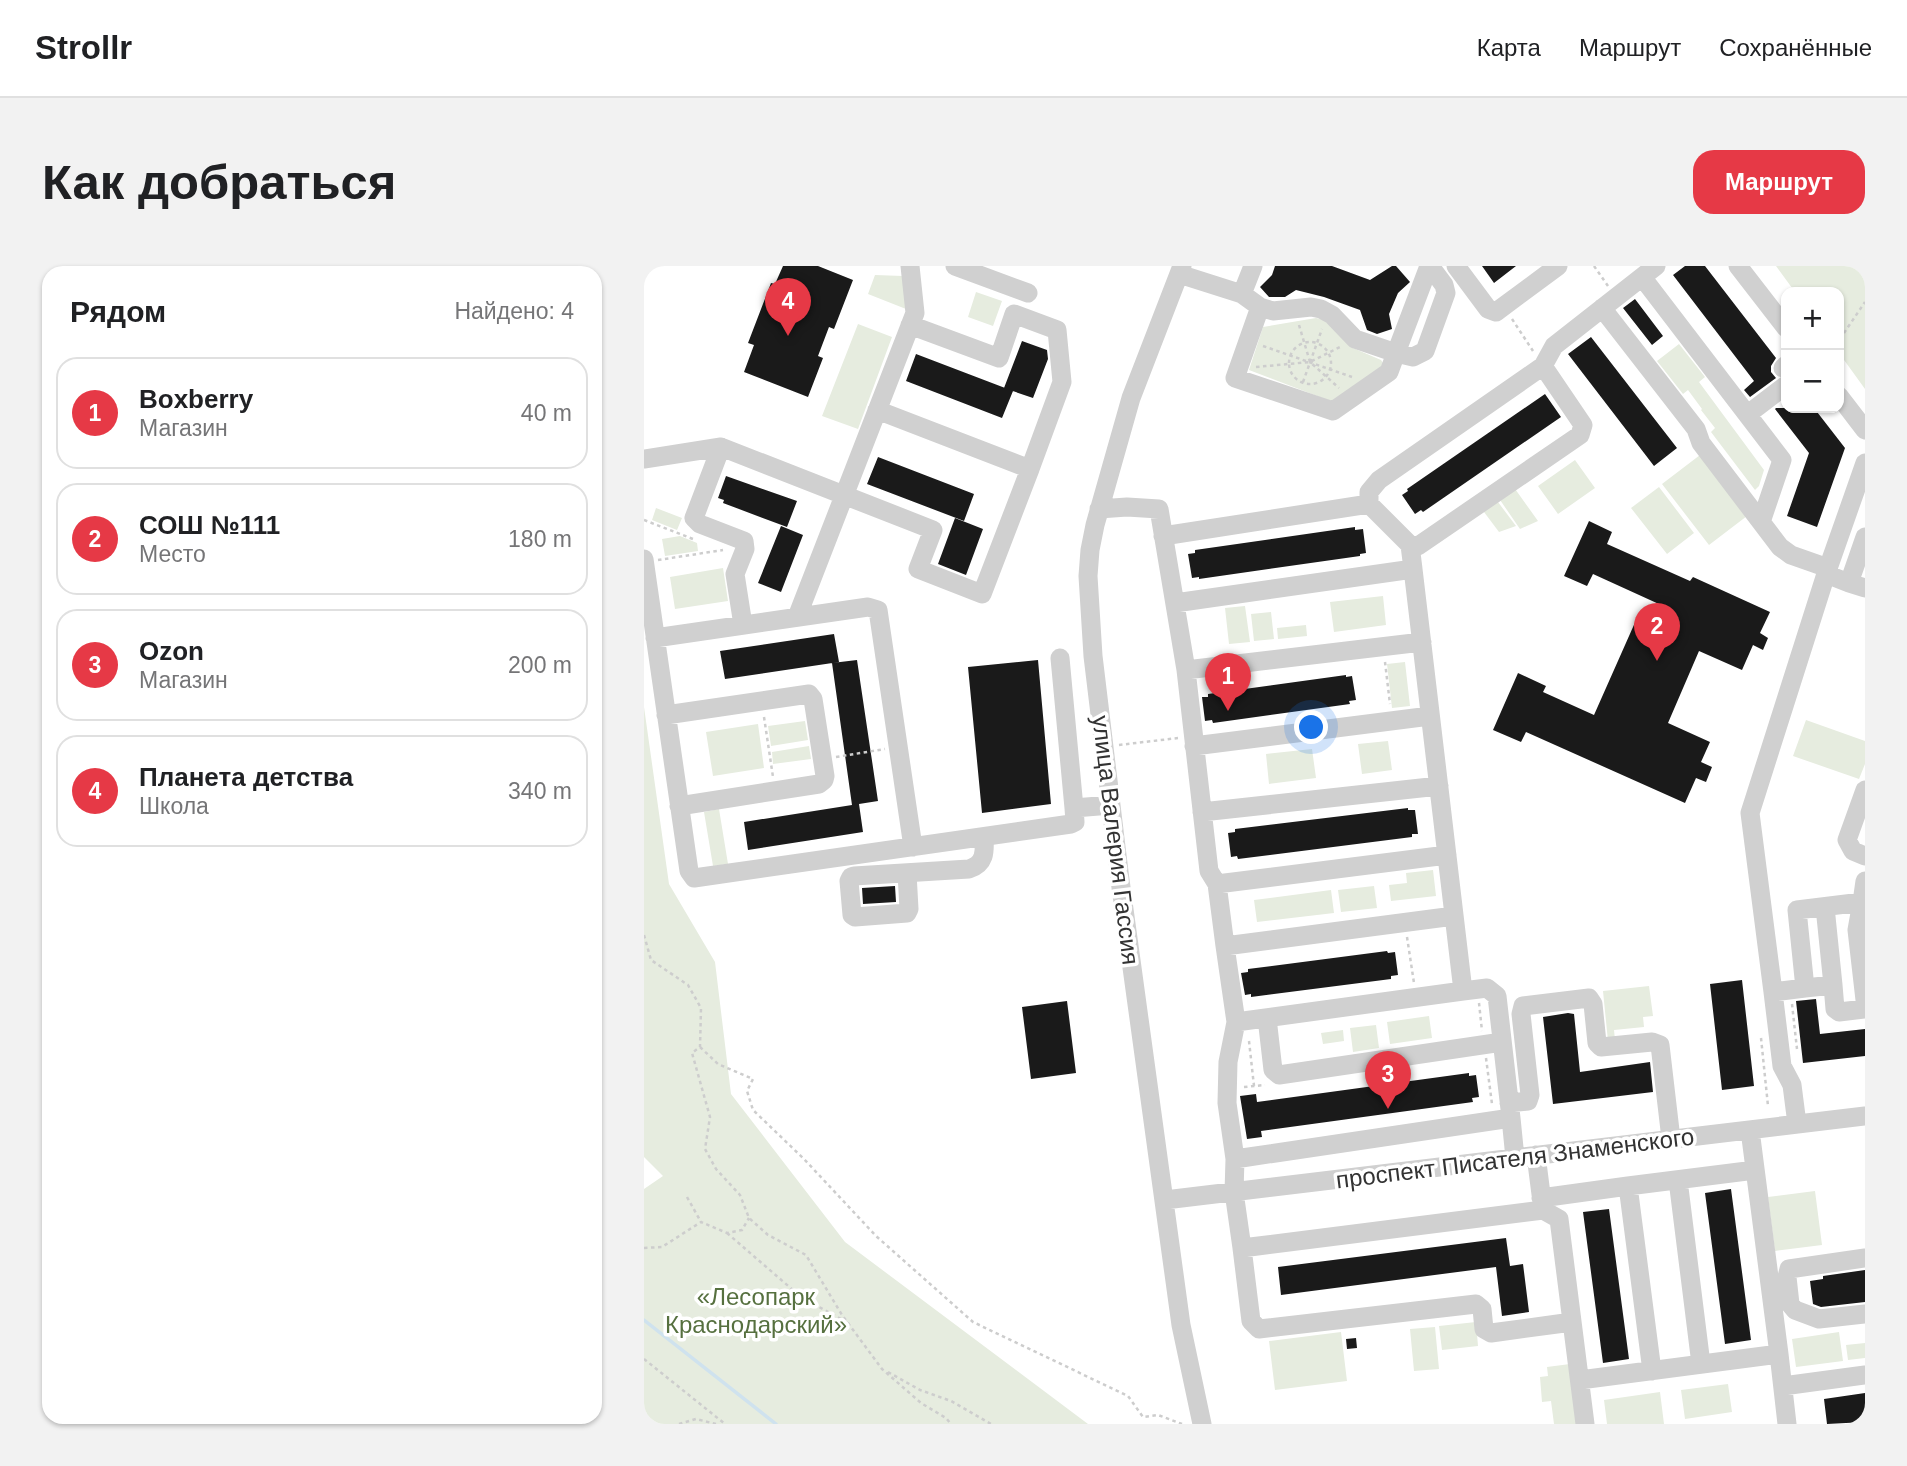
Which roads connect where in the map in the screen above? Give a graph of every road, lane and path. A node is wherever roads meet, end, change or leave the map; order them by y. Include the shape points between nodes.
1 (910, 266) edge
2 (955, 266) edge
3 (1253, 266) edge
4 (1429, 266) edge
5 (1456, 266) edge
6 (1558, 266) edge
7 (1594, 266) edge
8 (1738, 266) edge
9 (1180, 270) edge
10 (1649, 272) edge
11 (1028, 293) dead end
12 (1242, 294) junction
13 (1617, 301) junction
14 (1865, 302) edge
15 (1260, 307) junction
16 (1504, 307) junction
17 (1294, 309) junction
18 (1328, 313) junction
19 (1781, 322) edge
20 (911, 325) junction
21 (1844, 332) edge
22 (1355, 339) junction
23 (1248, 341) junction
24 (1304, 343) junction
25 (1317, 344) junction
26 (1396, 352) junction
27 (1328, 353) junction
28 (1291, 356) junction
29 (1310, 362) junction
30 (1289, 364) junction
31 (1543, 366) junction
32 (1238, 369) junction
33 (1330, 369) junction
34 (1326, 376) junction
35 (1781, 377) edge
36 (1372, 384) junction
37 (1300, 391) junction
38 (1351, 399) junction
39 (1844, 403) edge
40 (877, 410) junction
41 (1748, 414) junction
42 (1865, 430) edge
43 (721, 447) junction
44 (644, 459) edge
45 (1865, 463) edge
46 (1030, 469) junction
47 (844, 495) junction
48 (1369, 504) junction
49 (1099, 509) junction
50 (1761, 522) junction
51 (1163, 536) junction
52 (1865, 537) edge
53 (1410, 545) junction
54 (723, 550) dead end
55 (644, 561) edge
56 (1413, 569) junction
57 (1827, 571) junction
58 (1857, 585) edge
59 (1175, 603) junction
60 (797, 617) junction
61 (743, 625) junction
62 (655, 638) junction
63 (1422, 642) junction
64 (1384, 656) dead end
65 (1060, 658) dead end
66 (1186, 670) junction
67 (761, 700) junction
68 (1391, 714) dead end
69 (666, 715) junction
70 (1430, 716) junction
71 (1195, 746) junction
72 (899, 747) junction
73 (822, 759) junction
74 (1438, 786) junction
75 (1865, 790) edge
76 (775, 791) junction
77 (1111, 805) junction
78 (679, 806) junction
79 (1074, 808) junction
80 (1202, 812) junction
81 (984, 837) junction
82 (913, 847) junction
83 (864, 854) junction
84 (1447, 855) junction
85 (1865, 856) edge
86 (907, 873) junction
87 (867, 875) junction
88 (1865, 881) edge
89 (1217, 884) junction
90 (1862, 902) junction
91 (1825, 907) junction
92 (1797, 910) junction
93 (1763, 915) junction
94 (1454, 916) junction
95 (1402, 932) dead end
96 (644, 935) edge
97 (1225, 946) junction
98 (1833, 985) junction
99 (1805, 988) junction
100 (1412, 989) dead end
101 (1462, 991) junction
102 (1773, 992) junction
103 (1865, 1000) edge
104 (1865, 1009) edge
105 (1267, 1018) junction
106 (1241, 1021) junction
107 (1502, 1042) junction
108 (700, 1048) junction
109 (1268, 1084) dead end
110 (1254, 1086) junction
111 (1239, 1088) dead end
112 (1654, 1092) dead end
113 (1510, 1111) junction
114 (1865, 1116) edge
115 (1797, 1124) junction
116 (1751, 1130) junction
117 (1665, 1140) junction
118 (1536, 1156) junction
119 (1515, 1158) junction
120 (1235, 1159) junction
121 (1755, 1170) junction
122 (1678, 1180) junction
123 (1629, 1186) junction
124 (1234, 1192) junction
125 (687, 1197) dead end
126 (1166, 1200) junction
127 (1542, 1204) junction
128 (749, 1218) junction
129 (701, 1222) junction
130 (727, 1233) junction
131 (644, 1248) edge
132 (1242, 1248) junction
133 (1865, 1258) edge
134 (1865, 1314) edge
135 (1572, 1322) junction
136 (848, 1323) junction
137 (1779, 1354) junction
138 (644, 1359) edge
139 (1701, 1364) junction
140 (881, 1369) junction
141 (1652, 1371) junction
142 (1865, 1375) edge
143 (1580, 1380) junction
144 (1783, 1386) junction
145 (679, 1424) edge
146 (716, 1424) edge
147 (725, 1424) edge
148 (951, 1424) edge
149 (991, 1424) edge
150 (1182, 1424) edge
151 (1202, 1424) edge
152 (1586, 1424) edge
153 (1787, 1424) edge

1 - 20 street via 915,313
2 - 11 street
3 - 12 street
4 - 26 street
5 - 16 street via 1488,309 1496,312
6 - 16 street
7 - 13 path
8 - 19 street
9 - 12 street
9 - 49 street, улица Валерия Гассия via 1131,398
10 - 13 street
10 - 41 street
12 - 15 street
13 - 31 street via 1554,346
13 - 50 street via 1701,443
14 - 21 path
15 - 17 street
15 - 23 street
16 - 31 path
17 - 18 street via 1311,307
17 - 24 path
18 - 22 street
18 - 25 path
20 - 40 street
20 - 46 street via 999,358 1014,314 1058,330 1062,382
22 - 26 street
22 - 27 path
23 - 28 path
23 - 32 street
24 - 25 path
24 - 28 path
24 - 29 path
25 - 27 path
25 - 29 path
26 - 36 street via 1389,372
27 - 29 path
27 - 33 path
28 - 29 path
28 - 30 path
29 - 30 path
29 - 33 path
29 - 34 path
29 - 37 path
30 - 32 path
30 - 37 path
31 - 48 street via 1379,480 1370,492
31 - 53 street via 1583,425 1580,435 1418,546
32 - 37 street via 1234,378
33 - 34 path
33 - 36 path
34 - 37 path
34 - 38 path
35 - 41 street
36 - 38 street
37 - 38 street via 1333,411
39 - 42 street
40 - 46 street
40 - 47 street
41 - 50 street via 1782,460
43 - 44 street
43 - 47 street
43 - 61 street via 694,518 746,545 735,574
45 - 57 street
46 - 47 street via 982,594 918,569 933,530
47 - 60 street
48 - 51 street
48 - 53 street
49 - 51 street via 1159,509
49 - 77 street, улица Валерия Гассия via 1088,576
50 - 57 street via 1785,552
51 - 59 street
52 - 58 street
53 - 56 street
54 - 55 path
55 - 62 street
56 - 59 street
56 - 63 street
57 - 58 street
57 - 93 street via 1750,813
59 - 66 street
60 - 61 street
60 - 72 street via 868,607 878,610
61 - 62 street
62 - 69 street
63 - 66 street
63 - 70 street
64 - 68 path
65 - 79 street
66 - 71 street
67 - 69 street
67 - 73 street via 812,695
67 - 76 path
69 - 78 street
70 - 71 street
70 - 74 street
71 - 80 street
72 - 73 path
72 - 82 street
73 - 76 street via 822,783
74 - 80 street
74 - 84 street
75 - 85 street via 1847,840 1853,851
76 - 78 street
77 - 79 street
77 - 126 street, улица Валерия Гассия
78 - 83 street via 689,871 694,877
79 - 81 street via 1073,824
80 - 89 street via 1209,872
81 - 82 street
81 - 86 street via 985,852 976,867
82 - 83 street
83 - 87 street
84 - 89 street
84 - 94 street
86 - 87 street
86 - 87 street via 906,914 853,916 850,878
88 - 90 street
89 - 97 street
90 - 91 street
90 - 103 street via 1857,930
91 - 92 street
91 - 98 street
92 - 93 street
92 - 99 street
93 - 102 street
94 - 97 street
94 - 101 street
95 - 100 path
96 - 108 path via 651,960 688,985 701,1008
97 - 106 street
98 - 99 street
98 - 104 street via 1835,1009
99 - 102 street
101 - 105 street
101 - 107 street via 1487,988 1497,996
102 - 115 street via 1782,1066 1792,1084
105 - 106 street
105 - 107 street via 1273,1070 1279,1075
106 - 110 path
106 - 120 street via 1228,1062 1227,1103
107 - 113 street
108 - 128 path via 692,1053 710,1117 705,1149 740,1195
108 - 150 path via 718,1064 753,1079 747,1091 753,1110 876,1236 973,1322 1128,1396 1143,1417 1158,1415
109 - 110 path
110 - 111 path
112 - 117 street
113 - 117 street via 1530,1096 1521,1009 1527,1004 1589,998 1601,1047 1660,1045
113 - 119 street
113 - 120 street
114 - 115 street, проспект Писателя Знаменского
115 - 116 street, проспект Писателя Знаменского
116 - 117 street, проспект Писателя Знаменского
116 - 121 street
117 - 118 street, проспект Писателя Знаменского
118 - 119 street, проспект Писателя Знаменского
118 - 127 street
119 - 124 street, проспект Писателя Знаменского
120 - 124 street
121 - 122 street
121 - 137 street
122 - 123 street
122 - 139 street
123 - 127 street
123 - 141 street
124 - 126 street, проспект Писателя Знаменского
124 - 132 street
125 - 129 path
126 - 151 street, улица Валерия Гассия via 1181,1325
127 - 132 street
127 - 135 street via 1559,1219
128 - 130 path via 742,1230
128 - 136 path via 768,1235 806,1255
129 - 130 path
129 - 131 path via 662,1247
130 - 136 path via 802,1297
132 - 135 street via 1251,1321 1259,1329 1476,1304 1491,1333
133 - 134 street via 1789,1269 1787,1277 1795,1310 1819,1319
135 - 143 street
136 - 140 path
137 - 139 street
137 - 144 street
138 - 147 path
139 - 141 street
140 - 148 path
140 - 149 path
141 - 143 street
142 - 144 street
143 - 152 street
144 - 153 street
145 - 146 path via 696,1419

